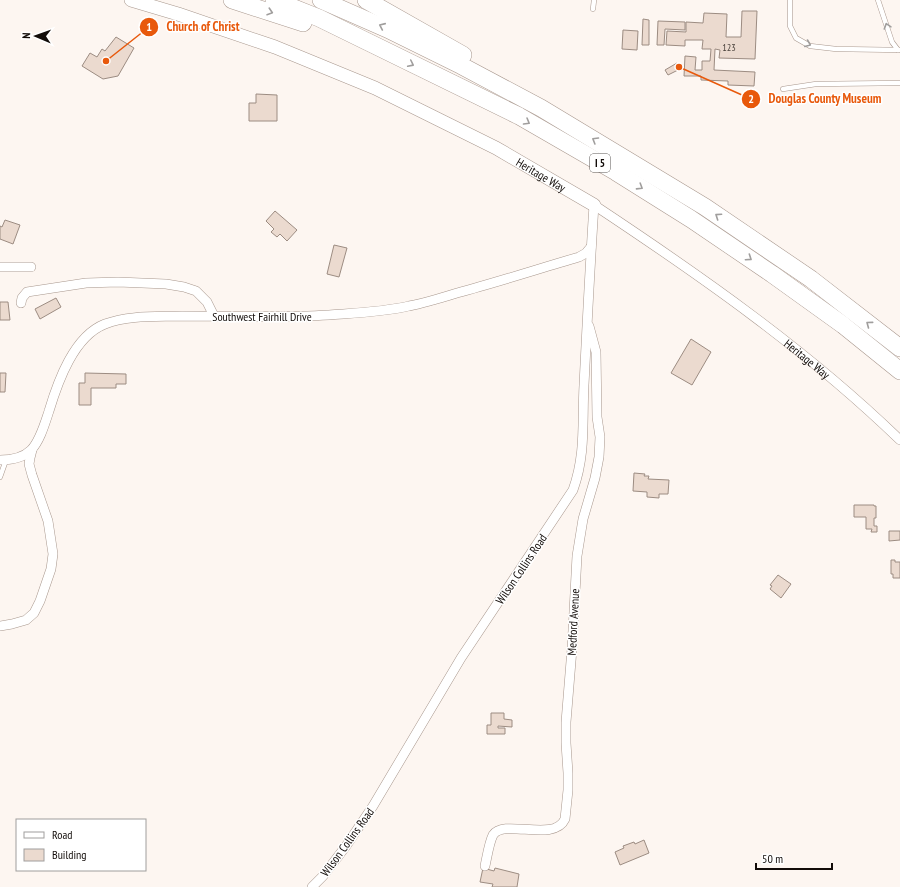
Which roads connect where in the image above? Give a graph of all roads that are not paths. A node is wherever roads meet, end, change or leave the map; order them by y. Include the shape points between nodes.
1 (131, 0) edge
2 (232, 0) edge
3 (274, 0) edge
4 (321, 0) edge
5 (366, 0) edge
6 (594, 0) edge
7 (790, 0) edge
8 (878, 0) edge
9 (593, 9) dead end
10 (899, 50) edge
11 (387, 52) junction
12 (900, 83) edge
13 (783, 89) dead end
14 (542, 108) junction
15 (594, 205) junction
16 (591, 247) junction
17 (0, 267) edge
18 (31, 267) dead end
19 (21, 303) dead end
20 (214, 316) junction
21 (587, 319) junction
22 (900, 348) edge
23 (900, 371) edge
24 (900, 440) edge
25 (32, 450) junction
26 (3, 460) edge
27 (0, 477) edge
28 (0, 626) edge
29 (485, 866) dead end
30 (312, 887) edge

1 - 15 street, Heritage Way via 275,46 375,88 496,148
2 -> 11 highway
3 - 11 highway, I 5 via 318,18
14 -> 4 highway, I 5 via 387,29
5 - 14 highway via 468,58
6 - 9 lane
7 -> 10 lane via 790,26 796,38 810,46
10 -> 8 lane via 892,42
11 -> 23 highway, I 5 via 519,116 616,172 785,283
12 - 13 lane via 816,84
22 -> 14 highway, I 5 via 811,279 711,211
15 - 16 street, Wilson Collins Road
15 - 24 street, Heritage Way via 727,296 811,362
16 - 20 street, Southwest Fairhill Drive via 579,257 410,306 328,315
16 - 21 street, Wilson Collins Road
17 - 18 street
19 - 20 street via 27,292 86,283 146,283 184,287 196,292 207,302
20 - 25 street, Southwest Fairhill Drive via 120,320 98,327 81,342 72,355 60,379 42,432
21 - 29 street, Medford Avenue via 596,352 600,437 599,458 583,519 577,556 566,722 568,784 565,819 553,828 498,831 493,835
21 - 30 street, Wilson Collins Road via 582,456 573,490 461,658 373,806 346,846
25 - 26 street via 24,456
25 - 28 street via 29,464 48,521 53,554 51,569 34,613 26,620
26 - 27 lane

